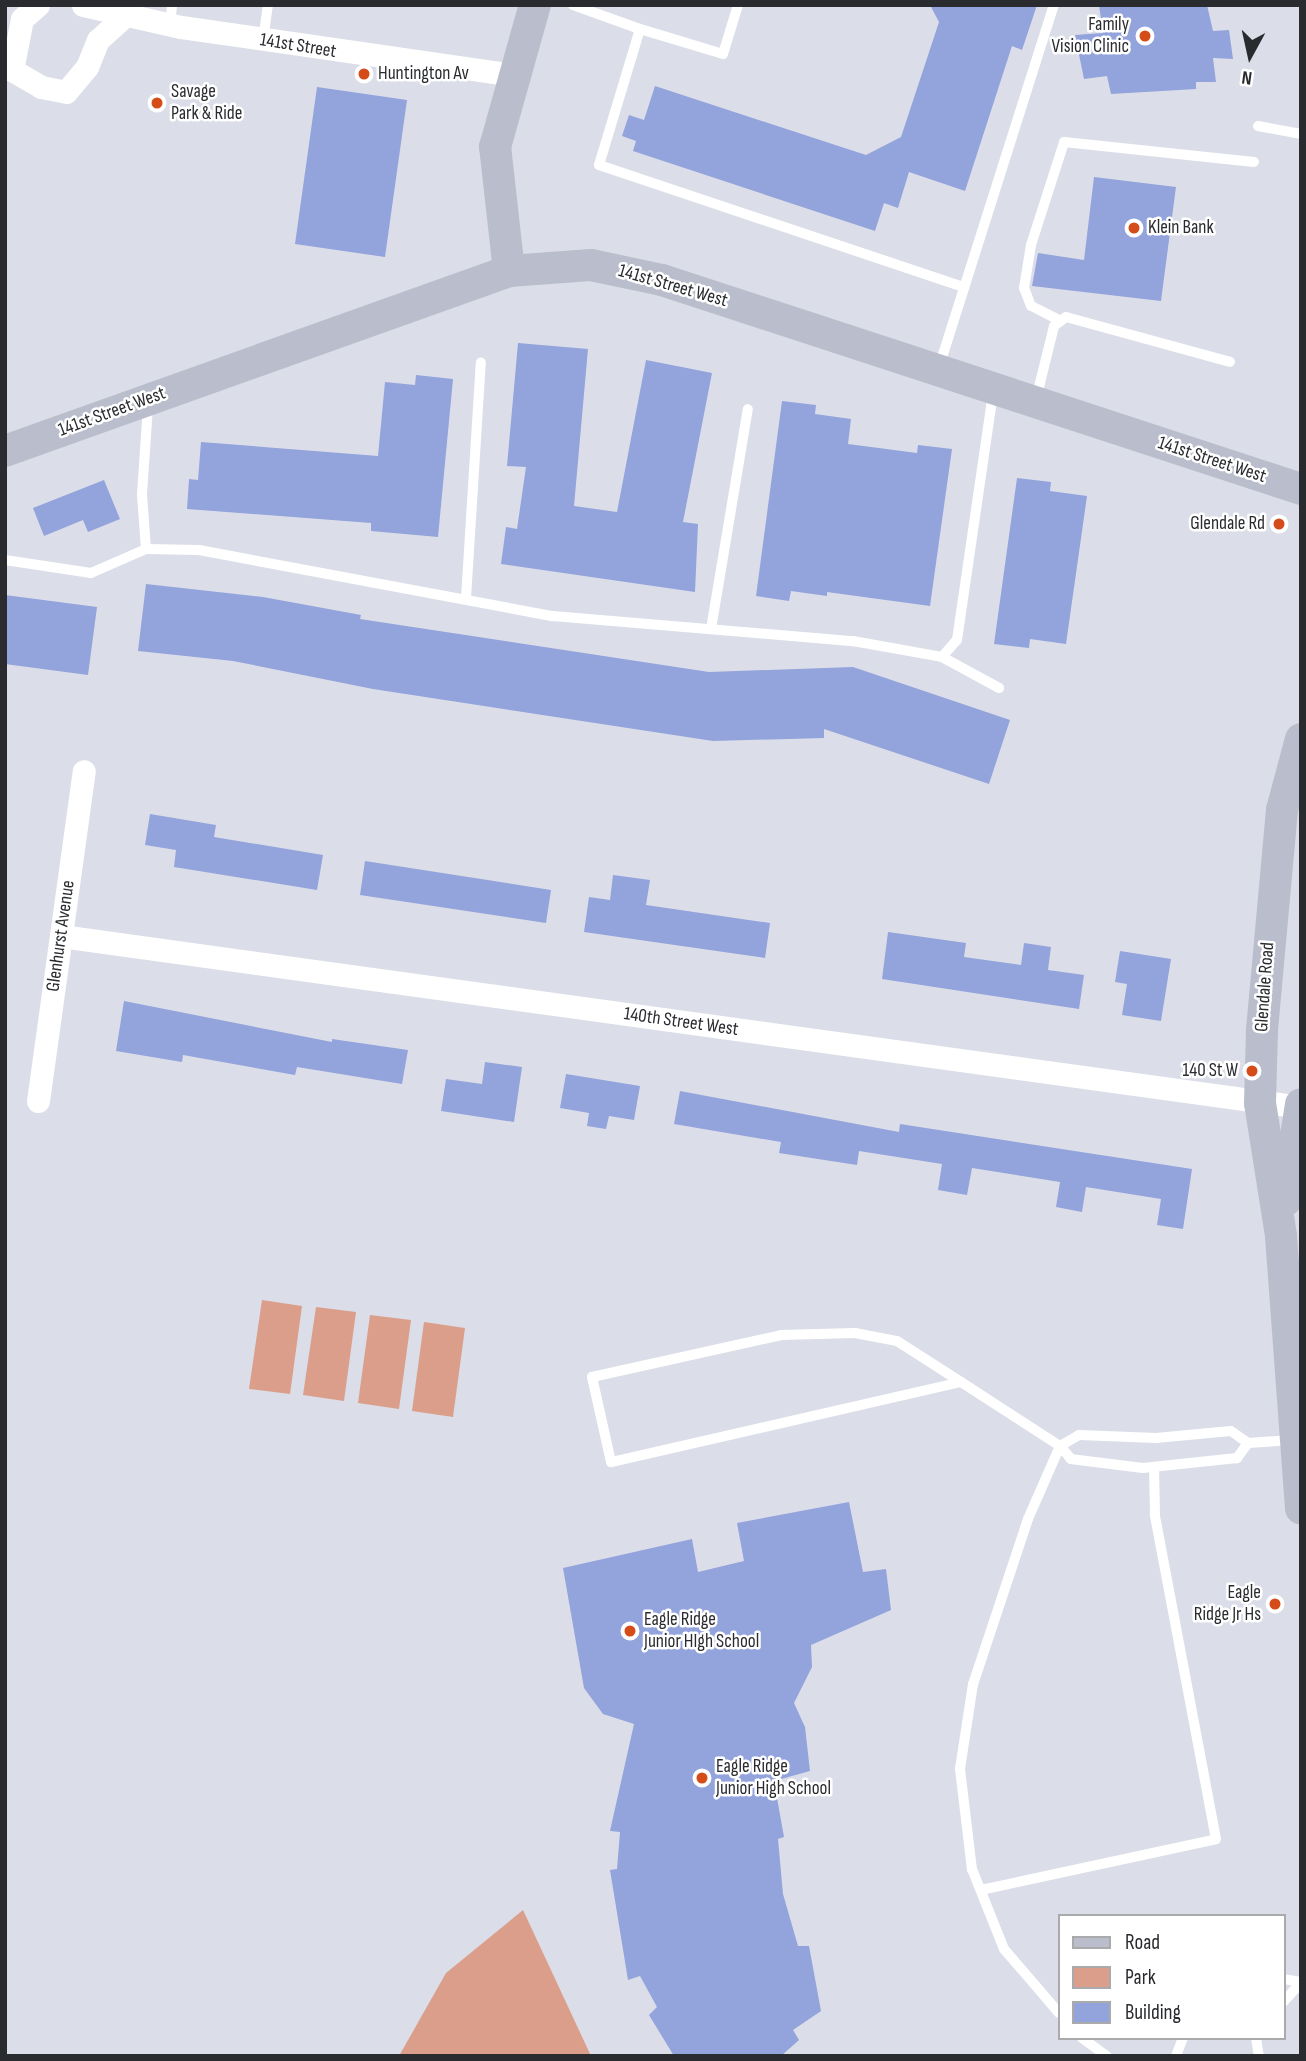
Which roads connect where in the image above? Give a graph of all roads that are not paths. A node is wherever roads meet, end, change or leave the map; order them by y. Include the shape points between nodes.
1 (38, 5) edge
2 (83, 5) edge
3 (268, 5) edge
4 (535, 5) edge
5 (573, 5) edge
6 (738, 5) edge
7 (1054, 5) edge
8 (125, 15) junction
9 (171, 15) edge
10 (640, 29) junction
11 (263, 40) junction
12 (513, 75) junction
13 (1258, 126) dead end
14 (1301, 134) edge
15 (1254, 162) dead end
16 (509, 271) junction
17 (964, 287) junction
18 (1057, 319) junction
19 (481, 362) dead end
20 (1230, 362) dead end
21 (939, 370) junction
22 (993, 388) junction
23 (148, 400) junction
24 (1035, 402) junction
25 (748, 409) dead end
26 (5, 451) edge
27 (1301, 489) edge
28 (146, 549) junction
29 (5, 561) edge
30 (467, 598) junction
31 (711, 629) junction
32 (942, 657) junction
33 (999, 688) dead end
34 (1301, 738) edge
35 (84, 771) dead end
36 (61, 936) junction
37 (38, 1101) dead end
38 (1260, 1103) junction
39 (1301, 1106) edge
40 (1282, 1236) junction
41 (961, 1382) junction
42 (1294, 1440) junction
43 (1248, 1443) junction
44 (1059, 1446) junction
45 (1154, 1467) junction
46 (1301, 1508) edge
47 (981, 1890) junction
48 (1301, 1983) edge
49 (1285, 2000) edge
50 (1058, 2012) edge
51 (1085, 2040) edge
52 (1107, 2056) edge

1 - 8 street via 22,19 12,70 41,87 66,92 88,67 97,40
2 - 8 street, 141st Street
3 - 11 lane
4 - 12 street
5 - 10 lane
6 - 10 lane via 723,54
7 - 17 lane
8 - 9 street, 141st Street
9 - 11 street, 141st Street
10 - 17 lane via 598,165
11 - 12 street, 141st Street
12 - 16 street via 495,147
13 - 14 lane
15 - 18 lane via 1064,142 1031,245 1024,288 1031,306
16 - 21 street, 141st Street West via 591,265 626,270
16 - 23 street, 141st Street West
17 - 21 lane
18 - 20 lane via 1066,317
18 - 24 lane
19 - 30 lane
21 - 22 street, 141st Street West
22 - 24 street, 141st Street West
22 - 32 lane via 957,640
23 - 26 street, 141st Street West
23 - 28 lane via 142,494
24 - 27 street, 141st Street West
25 - 31 lane
28 - 29 lane via 92,573
28 - 30 lane via 199,550
30 - 31 lane via 553,616
31 - 32 lane via 853,640
32 - 33 lane
34 - 38 street, Glendale Road via 1282,810
35 - 36 street, Glenhurst Avenue
36 - 37 street, Glenhurst Avenue
36 - 38 street, 140th Street West
38 - 39 street, 140th Street West
38 - 40 street, Glendale Road
39 - 40 street, Glendale Road
40 - 42 street, Glendale Road
41 - 41 lane via 897,1340 855,1333 781,1335 592,1377 611,1462
41 - 44 lane
42 - 43 lane
42 - 46 street, Glendale Road
43 - 44 lane via 1231,1431 1156,1438 1079,1434
43 - 45 lane via 1237,1458
44 - 45 lane via 1071,1460
44 - 47 lane via 1028,1519 973,1684 960,1769 972,1869
45 - 47 lane via 1155,1516 1216,1839
47 - 50 lane via 1004,1949
48 - 49 lane
51 - 52 lane

